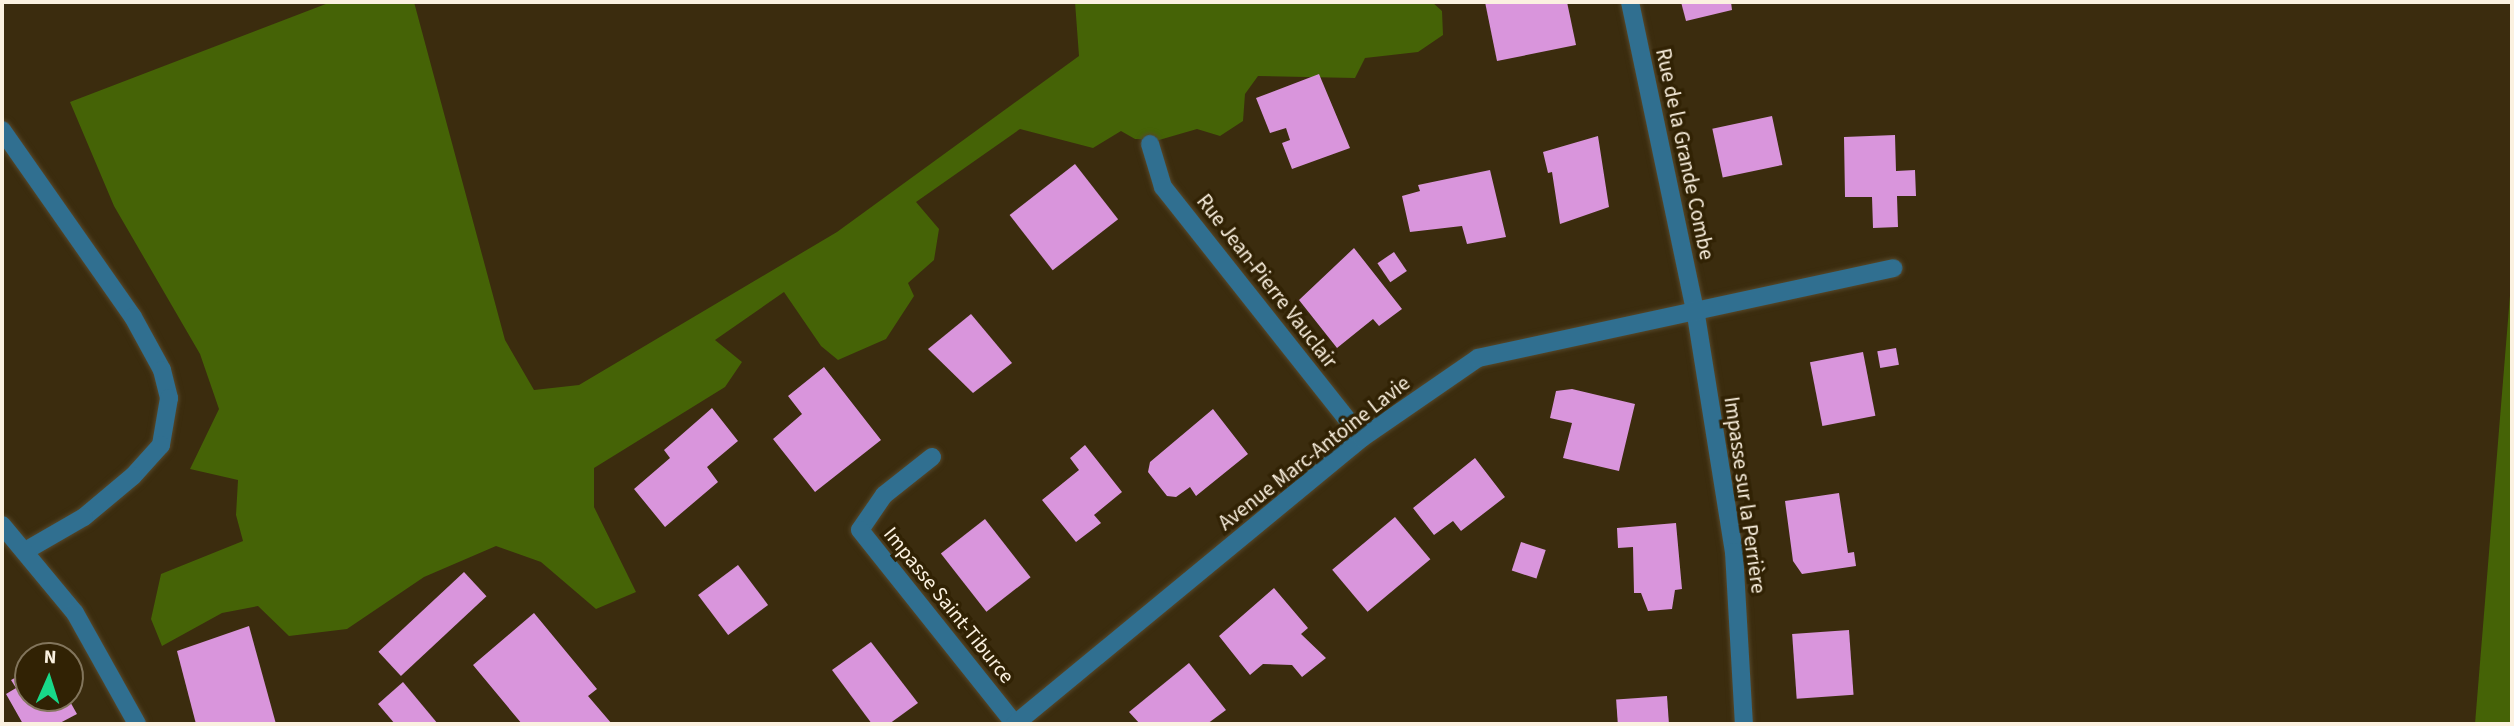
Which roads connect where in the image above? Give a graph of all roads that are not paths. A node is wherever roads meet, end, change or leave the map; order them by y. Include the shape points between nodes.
1 (1630, 2) edge
2 (2, 130) edge
3 (1150, 144) dead end
4 (1893, 268) dead end
5 (1696, 315) junction
6 (1362, 438) junction
7 (932, 457) dead end
8 (2, 525) edge
9 (25, 551) junction
10 (137, 724) edge
11 (1015, 724) edge
12 (1744, 724) edge

1 - 5 street, Rue de la Grande Combe
2 - 9 street via 133,317 162,370 169,398 161,445 133,476 84,517
3 - 6 street, Rue Jean-Pierre Vauclair via 1163,187
4 - 5 street, Avenue Marc-Antoine Lavie
5 - 6 street, Avenue Marc-Antoine Lavie via 1478,358
5 - 12 street, Impasse sur la Perrière via 1734,552
6 - 11 street, Avenue Marc-Antoine Lavie
7 - 11 street, Impasse Saint-Tiburce via 884,495 860,530
8 - 9 street
9 - 10 street via 75,613

